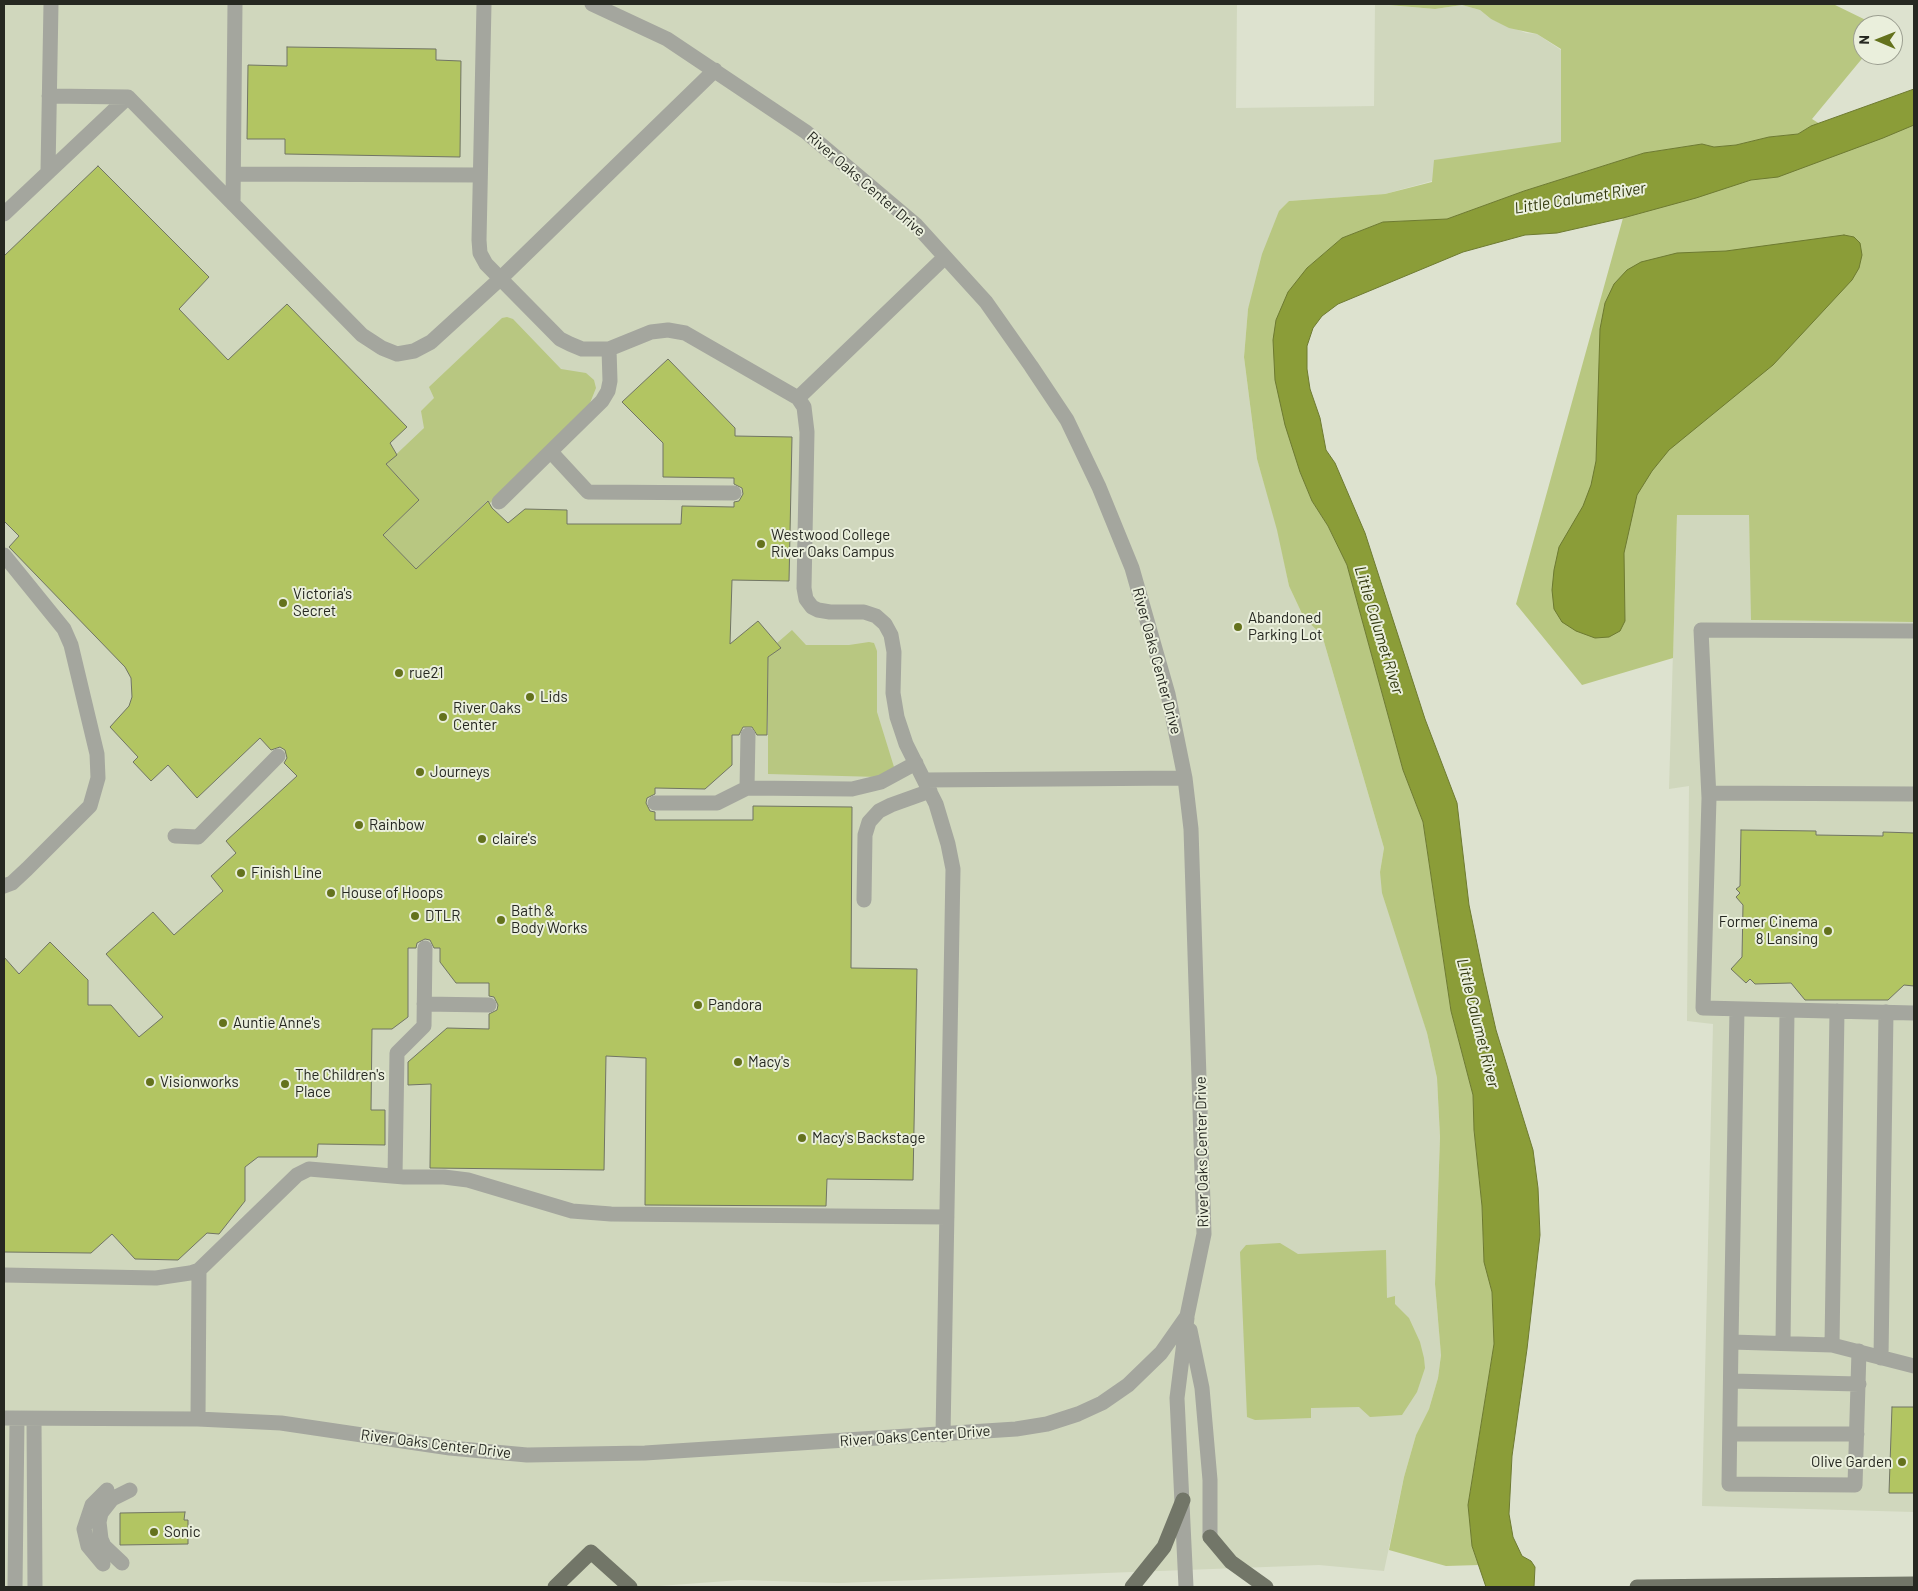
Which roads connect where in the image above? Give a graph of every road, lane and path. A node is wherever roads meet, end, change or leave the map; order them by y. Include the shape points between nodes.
1 (51, 4) edge
2 (235, 4) edge
3 (484, 4) edge
4 (592, 4) edge
5 (715, 70) junction
6 (50, 96) junction
7 (128, 97) junction
8 (48, 171) junction
9 (234, 174) junction
10 (480, 175) junction
11 (233, 204) junction
12 (4, 214) edge
13 (946, 257) junction
14 (500, 279) junction
15 (609, 349) junction
16 (798, 398) junction
17 (551, 452) junction
18 (734, 493) dead end
19 (500, 502) dead end
20 (4, 555) edge
21 (1914, 631) edge
22 (748, 735) dead end
23 (278, 756) dead end
24 (916, 763) junction
25 (1184, 778) junction
26 (927, 785) junction
27 (748, 788) junction
28 (1709, 793) junction
29 (1914, 794) edge
30 (655, 804) dead end
31 (175, 836) dead end
32 (4, 886) edge
33 (864, 900) dead end
34 (425, 948) dead end
35 (424, 1004) junction
36 (489, 1005) dead end
37 (1737, 1009) junction
38 (1787, 1010) junction
39 (1837, 1011) junction
40 (1886, 1012) junction
41 (1914, 1013) edge
42 (395, 1176) junction
43 (947, 1217) junction
44 (199, 1270) junction
45 (4, 1274) edge
46 (1187, 1316) junction
47 (1731, 1342) junction
48 (1783, 1343) junction
49 (1832, 1344) junction
50 (1859, 1351) junction
51 (1880, 1358) junction
52 (1914, 1366) edge
53 (1731, 1381) junction
54 (1859, 1384) junction
55 (11, 1419) edge
56 (34, 1419) junction
57 (198, 1419) junction
58 (1730, 1434) junction
59 (1857, 1434) junction
60 (943, 1435) junction
61 (107, 1490) dead end
62 (130, 1490) dead end
63 (1183, 1500) junction
64 (1210, 1537) joint
65 (16, 1538) junction
66 (102, 1564) dead end
67 (122, 1564) dead end
68 (4, 1568) edge
69 (1914, 1584) edge
70 (14, 1587) edge
71 (35, 1587) edge
72 (555, 1587) edge
73 (630, 1587) edge
74 (1132, 1587) edge
75 (1186, 1587) edge
76 (1266, 1587) edge
77 (1637, 1587) edge

1 - 6 lane
2 - 9 lane
3 - 10 lane
4 - 5 lane, River Oaks Center Drive via 667,39
5 - 13 lane, River Oaks Center Drive via 806,132 910,220
5 - 14 lane
6 - 7 lane
6 - 8 lane
7 - 8 lane
7 - 11 lane
8 - 12 lane
9 - 10 lane
9 - 11 lane
10 - 14 lane via 480,253
11 - 14 lane via 362,335 397,354 414,351 430,342
13 - 16 lane
13 - 25 lane, River Oaks Center Drive via 986,302 1031,366 1066,420 1100,487 1145,611 1171,705
14 - 15 lane via 560,339 582,349
15 - 16 lane via 651,332 685,333
15 - 17 lane via 608,391 598,406
16 - 24 lane via 804,407 807,432 806,599 818,610 864,612 885,624 894,652 893,693 897,717
17 - 18 lane via 588,492
17 - 19 lane
20 - 32 lane via 64,629 71,645 97,754 98,778 90,806 12,883
21 - 28 lane via 1701,630
22 - 27 lane
23 - 31 lane via 198,837
24 - 26 lane
24 - 27 lane via 880,782 852,789
25 - 26 lane
25 - 46 lane, River Oaks Center Drive via 1192,837 1204,1209 1201,1250
26 - 33 lane via 879,811 869,822 865,835
26 - 43 lane via 944,827 953,869
27 - 30 lane via 717,803
28 - 29 lane
28 - 37 lane via 1703,1008
34 - 35 lane
35 - 36 lane
35 - 42 lane via 424,1026 397,1053
37 - 38 lane
37 - 47 lane
38 - 39 lane
38 - 48 lane
39 - 40 lane
39 - 49 lane
40 - 41 lane
40 - 51 lane
42 - 43 lane via 468,1180 572,1210 604,1213
42 - 44 lane via 309,1169 297,1175
43 - 60 lane
44 - 45 lane via 156,1278
44 - 57 lane
46 - 60 lane, River Oaks Center Drive via 1161,1353 1102,1403 1047,1424
46 - 63 lane via 1177,1398
46 - 64 lane via 1202,1388 1210,1480
47 - 48 lane
47 - 53 lane
48 - 49 lane
49 - 50 lane
50 - 51 lane
50 - 54 lane
51 - 52 lane
53 - 54 lane
53 - 58 lane
54 - 59 lane
55 - 56 lane, River Oaks Center Drive
55 - 65 lane
56 - 57 lane, River Oaks Center Drive
56 - 71 lane
57 - 60 lane, River Oaks Center Drive via 281,1423 450,1448 527,1455 645,1453
58 - 59 lane
58 - 59 lane via 1729,1484 1855,1485
61 - 66 lane via 92,1505 84,1529 88,1546
62 - 67 lane via 112,1499 101,1513 99,1522 104,1546
63 - 74 main road via 1164,1548
63 - 75 lane
64 - 76 main road via 1230,1560
65 - 68 lane
65 - 70 lane
69 - 77 main road
72 - 73 main road via 591,1552

